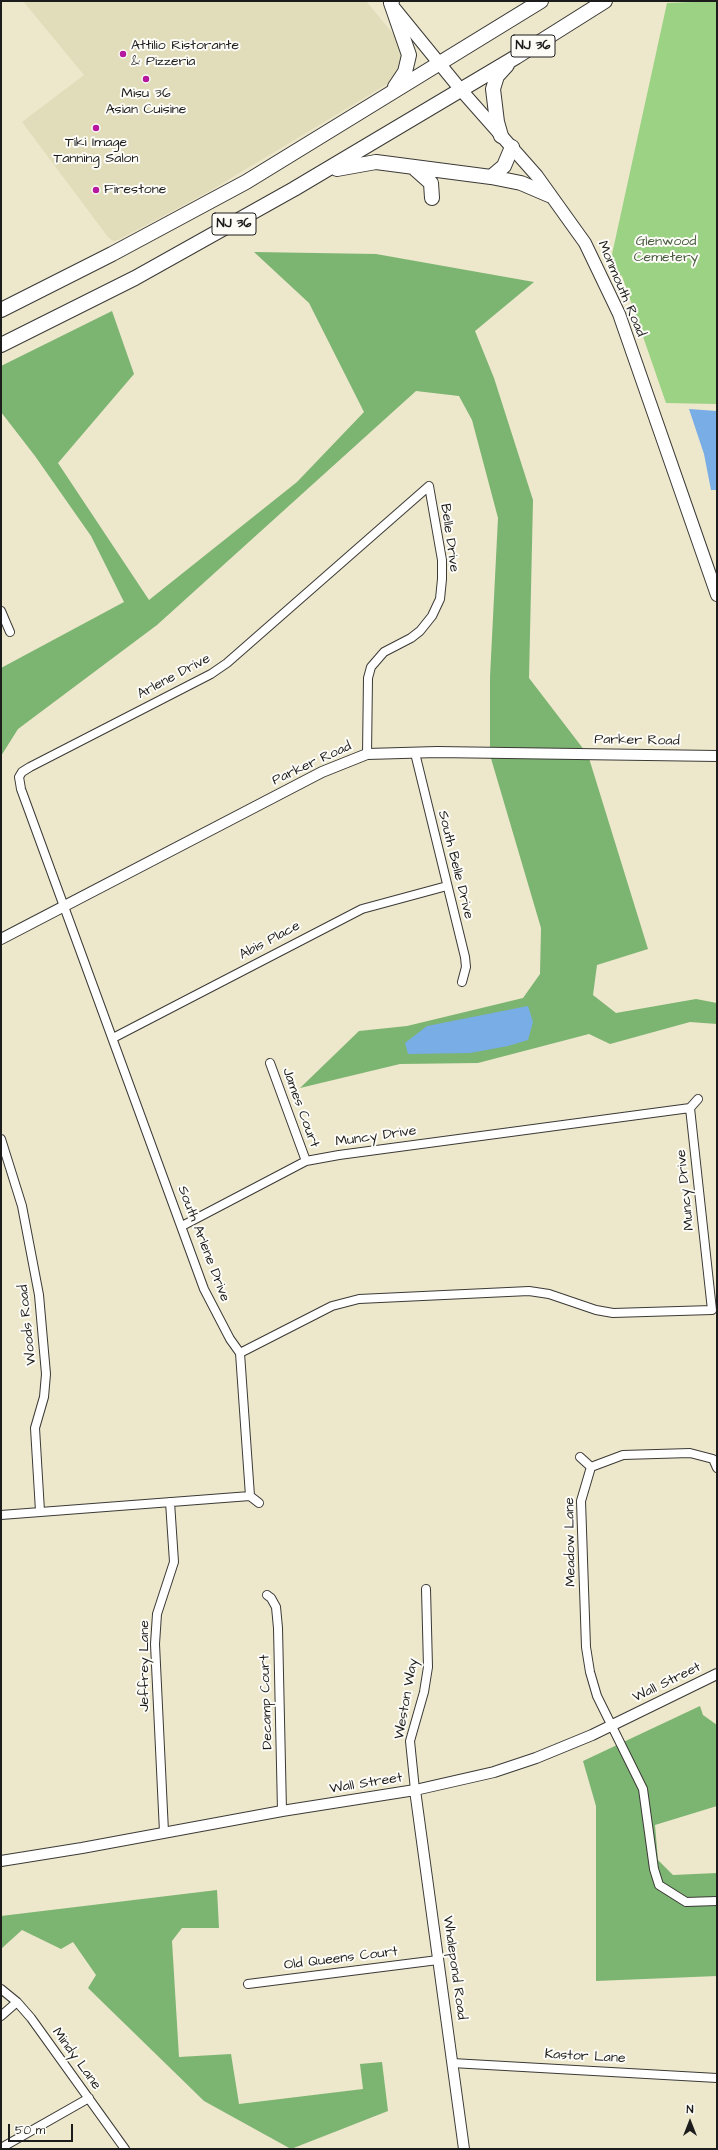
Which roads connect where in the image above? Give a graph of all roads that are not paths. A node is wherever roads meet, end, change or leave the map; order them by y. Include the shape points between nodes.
1 (541, 1) edge
2 (604, 1) edge
3 (390, 2) edge
4 (516, 57) junction
5 (439, 64) junction
6 (461, 90) junction
7 (391, 92) junction
8 (501, 136) junction
9 (512, 147) junction
10 (411, 166) junction
11 (326, 171) junction
12 (491, 177) junction
13 (549, 195) junction
14 (432, 198) dead end
15 (1, 310) edge
16 (1, 345) edge
17 (428, 486) joint
18 (717, 595) edge
19 (1, 611) edge
20 (10, 632) dead end
21 (415, 753) junction
22 (367, 754) junction
23 (717, 756) edge
24 (447, 886) junction
25 (65, 906) junction
26 (1, 939) edge
27 (462, 982) dead end
28 (113, 1038) junction
29 (270, 1063) dead end
30 (698, 1099) dead end
31 (690, 1108) junction
32 (1, 1139) edge
33 (306, 1161) junction
34 (182, 1226) junction
35 (715, 1312) edge
36 (240, 1353) junction
37 (580, 1457) dead end
38 (715, 1457) edge
39 (591, 1467) junction
40 (717, 1468) edge
41 (250, 1496) junction
42 (170, 1502) junction
43 (259, 1503) dead end
44 (40, 1511) junction
45 (1, 1515) edge
46 (426, 1589) dead end
47 (267, 1595) dead end
48 (717, 1674) edge
49 (611, 1725) junction
50 (415, 1790) junction
51 (282, 1811) junction
52 (164, 1832) junction
53 (1, 1861) edge
54 (717, 1901) edge
55 (438, 1960) junction
56 (248, 1984) dead end
57 (1, 1989) edge
58 (17, 2002) junction
59 (1, 2016) edge
60 (452, 2062) junction
61 (717, 2078) edge
62 (89, 2098) junction
63 (1, 2148) edge
64 (125, 2149) edge
65 (464, 2149) edge

1 - 5 highway, NJ 36
2 - 4 highway, NJ 36
3 - 5 main road, Monmouth Road
3 - 7 highway via 409,55 405,72
4 - 6 highway, NJ 36
4 - 8 highway via 497,76 493,89 495,113
5 - 6 main road, Monmouth Road
5 - 7 highway, NJ 36
6 - 8 main road, Monmouth Road
6 - 11 highway, NJ 36
7 - 15 highway, NJ 36 via 246,182
8 - 9 main road, Monmouth Road
9 - 12 highway via 504,166
9 - 13 main road, Monmouth Road via 537,176
10 - 11 highway via 376,162
10 - 12 highway
10 - 14 highway via 432,183
11 - 16 highway, NJ 36 via 154,268
12 - 13 highway via 521,183
13 - 18 main road, Monmouth Road via 570,219 585,243 619,314
17 - 22 street, Belle Drive via 442,560 440,599 432,616 420,631 412,638 384,652 371,667 368,678
17 - 25 street, Arlene Drive via 227,663 211,674 22,772 19,780 21,789
19 - 20 street
21 - 22 street, Parker Road
21 - 23 street, Parker Road
21 - 24 street, South Belle Drive
22 - 25 street, Parker Road via 322,772
24 - 27 street, South Belle Drive via 465,957 466,967
24 - 28 street, Abis Place via 353,912
25 - 26 street, Parker Road
25 - 28 street, South Arlene Drive
28 - 34 street, South Arlene Drive
29 - 33 street, James Court
30 - 31 street
31 - 33 street, Muncy Drive
31 - 35 street, Muncy Drive
32 - 44 street, Woods Road via 22,1206 38,1295 46,1374 44,1397 36,1421 35,1434
33 - 34 street, Muncy Drive
34 - 36 street, South Arlene Drive via 204,1289
35 - 36 street, Muncy Drive via 613,1313 549,1294 529,1291 360,1299 332,1306
36 - 41 street
37 - 39 street
38 - 39 street via 681,1452 631,1454 614,1457
38 - 40 street
39 - 49 street, Meadow Lane via 581,1501 586,1647 593,1683
41 - 42 street
41 - 43 street
42 - 44 street
42 - 52 street, Jeffrey Lane via 174,1562 157,1614 155,1644
44 - 45 street
46 - 50 street, Weston Way via 428,1667 424,1692 410,1741
47 - 51 street, Decamp Court via 276,1607 278,1628
48 - 49 street, Wall Street
49 - 50 street, Wall Street via 515,1766
49 - 54 street, Meadow Lane via 643,1789 654,1869 659,1885 686,1902
50 - 51 street, Wall Street
50 - 55 street, Whalepond Road
51 - 52 street, Wall Street
52 - 53 street, Wall Street
55 - 56 street, Old Queens Court
55 - 60 street, Whalepond Road
57 - 58 street, Mindy Lane
58 - 59 street
58 - 62 street, Mindy Lane
60 - 61 street, Kastor Lane
60 - 65 street, Whalepond Road
62 - 63 street
62 - 64 street, Mindy Lane

